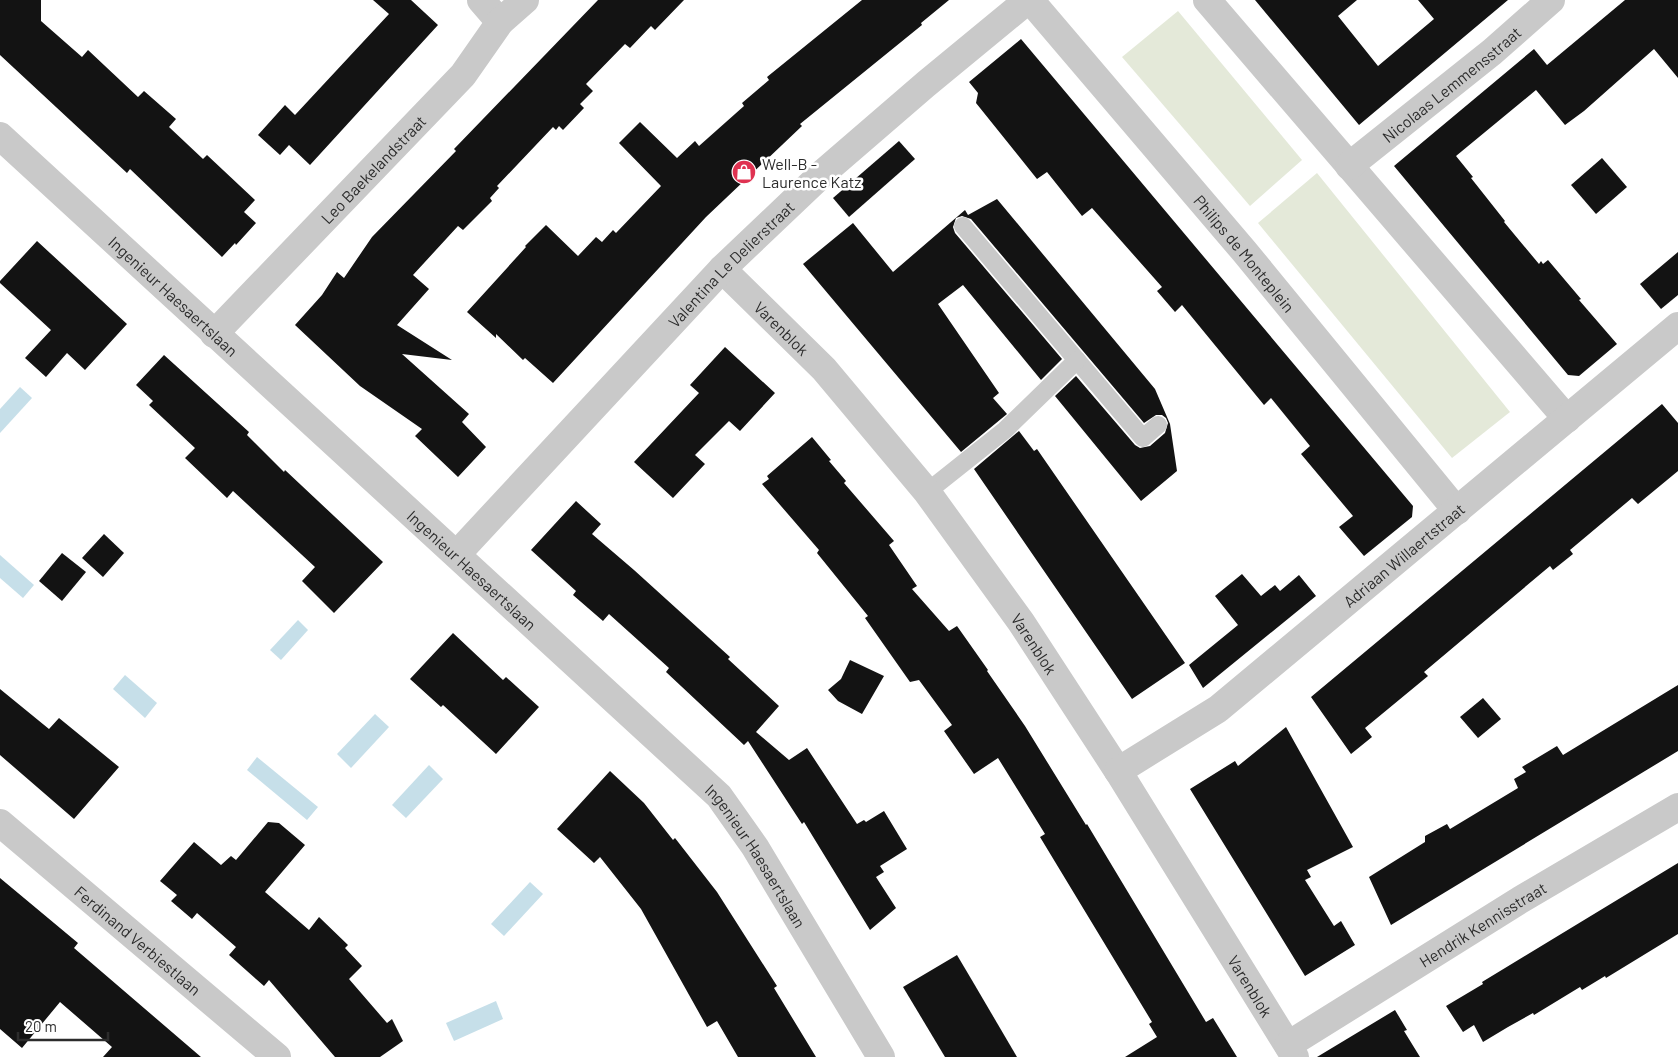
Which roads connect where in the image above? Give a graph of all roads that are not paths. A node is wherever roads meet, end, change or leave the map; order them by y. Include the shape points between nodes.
1 (481, 0) edge
2 (525, 0) edge
3 (1029, 0) edge
4 (1207, 0) edge
5 (1552, 0) edge
6 (500, 22) junction
7 (0, 136) edge
8 (1349, 166) junction
9 (963, 226) dead end
10 (722, 269) junction
11 (1678, 326) edge
12 (214, 334) junction
13 (1077, 360) junction
14 (1567, 419) junction
15 (1158, 425) dead end
16 (927, 492) junction
17 (1457, 511) junction
18 (457, 554) junction
19 (1118, 771) junction
20 (1678, 807) edge
21 (0, 823) edge
22 (1292, 1051) edge
23 (277, 1057) edge
24 (881, 1057) edge

1 - 6 street
2 - 6 street, Leo Baekelandstraat
3 - 10 street, Valentina Le Delierstraat via 824,172
3 - 17 street, Philips de Monteplein via 1244,251
4 - 8 street
5 - 8 street, Nicolaas Lemmensstraat
6 - 12 street, Leo Baekelandstraat via 463,75
7 - 12 street, Ingenieur Haesaertslaan
8 - 14 street
9 - 13 lane
10 - 16 street, Varenblok via 824,368
10 - 18 street, Valentina Le Delierstraat
11 - 14 street, Adriaan Willaertstraat
12 - 18 street, Ingenieur Haesaertslaan
13 - 15 lane via 1143,438
13 - 16 lane via 1005,430
14 - 17 street, Adriaan Willaertstraat
16 - 19 street, Varenblok via 1021,622
17 - 19 street, Adriaan Willaertstraat via 1218,709
18 - 24 street, Ingenieur Haesaertslaan via 719,796 755,847
19 - 22 street, Varenblok
20 - 22 street, Hendrik Kennisstraat via 1520,900
21 - 23 street, Ferdinand Verbiestlaan

